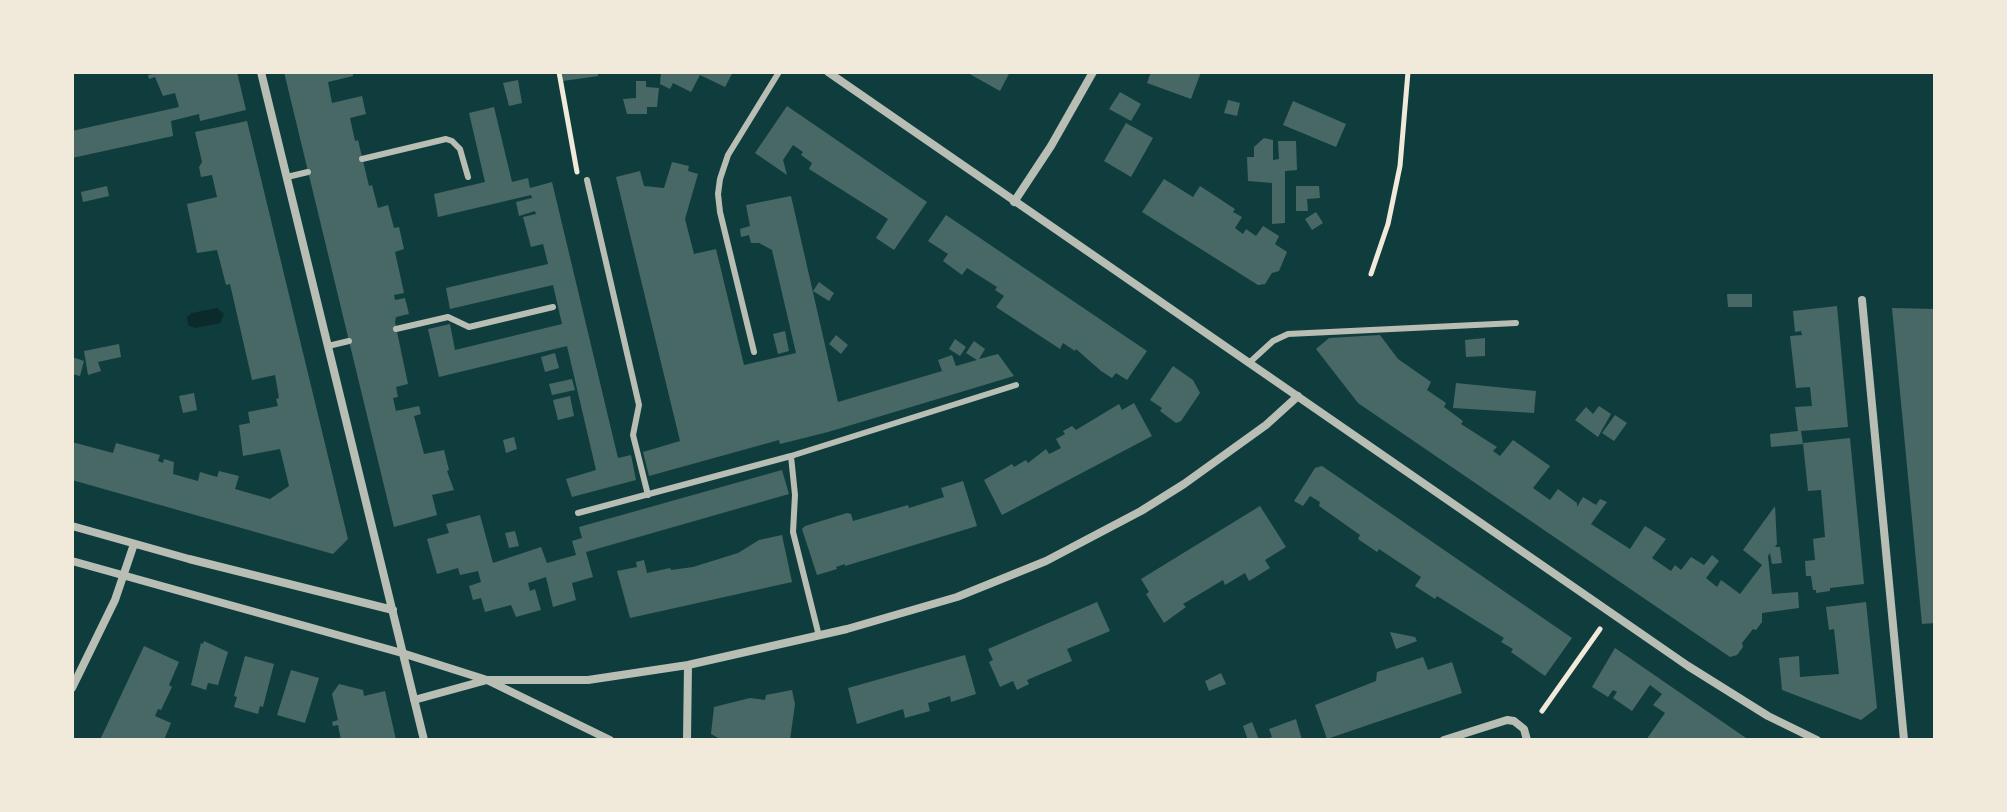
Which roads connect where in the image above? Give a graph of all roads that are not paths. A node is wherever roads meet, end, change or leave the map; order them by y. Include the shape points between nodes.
1 (261, 72) edge
2 (779, 72) edge
3 (828, 72) edge
4 (1093, 72) edge
5 (362, 159) dead end
6 (308, 172) dead end
7 (287, 177) junction
8 (468, 177) dead end
9 (587, 180) road end
10 (1014, 202) junction
11 (1862, 300) dead end
12 (553, 307) dead end
13 (1516, 323) dead end
14 (396, 329) dead end
15 (349, 341) dead end
16 (328, 346) junction
17 (754, 352) dead end
18 (1249, 363) junction
19 (1016, 385) dead end
20 (1298, 396) junction
21 (791, 456) junction
22 (648, 495) junction
23 (578, 513) dead end
24 (72, 526) edge
25 (134, 544) junction
26 (72, 561) edge
27 (125, 576) junction
28 (393, 610) junction
29 (819, 636) junction
30 (402, 653) junction
31 (688, 665) junction
32 (487, 680) junction
33 (72, 688) edge
34 (414, 700) junction
35 (424, 740) edge
36 (610, 740) edge
37 (687, 740) edge
38 (1444, 740) edge
39 (1527, 740) edge
40 (1817, 740) edge
41 (1904, 740) edge

1 - 7 street
2 - 17 lane via 728,155 718,194
3 - 10 street
4 - 10 street
5 - 8 lane via 446,139 460,149
6 - 7 lane
7 - 16 street
9 - 22 lane via 639,405 633,435
10 - 18 street
11 - 41 street
12 - 14 lane via 469,327 448,317
13 - 18 lane via 1288,334
15 - 16 lane
16 - 28 street
18 - 20 street
19 - 21 lane
20 - 29 street via 1184,484 1097,536 992,585
20 - 40 street via 1688,666
21 - 22 lane
21 - 29 lane via 793,532
22 - 23 lane
24 - 25 street
25 - 27 street
25 - 28 street
26 - 27 street
27 - 30 street
27 - 33 street
28 - 30 street
29 - 31 street
30 - 32 street
30 - 34 street
31 - 32 street via 588,680
31 - 37 street
32 - 34 street
32 - 36 street
34 - 35 street
38 - 39 street via 1507,720 1524,729

